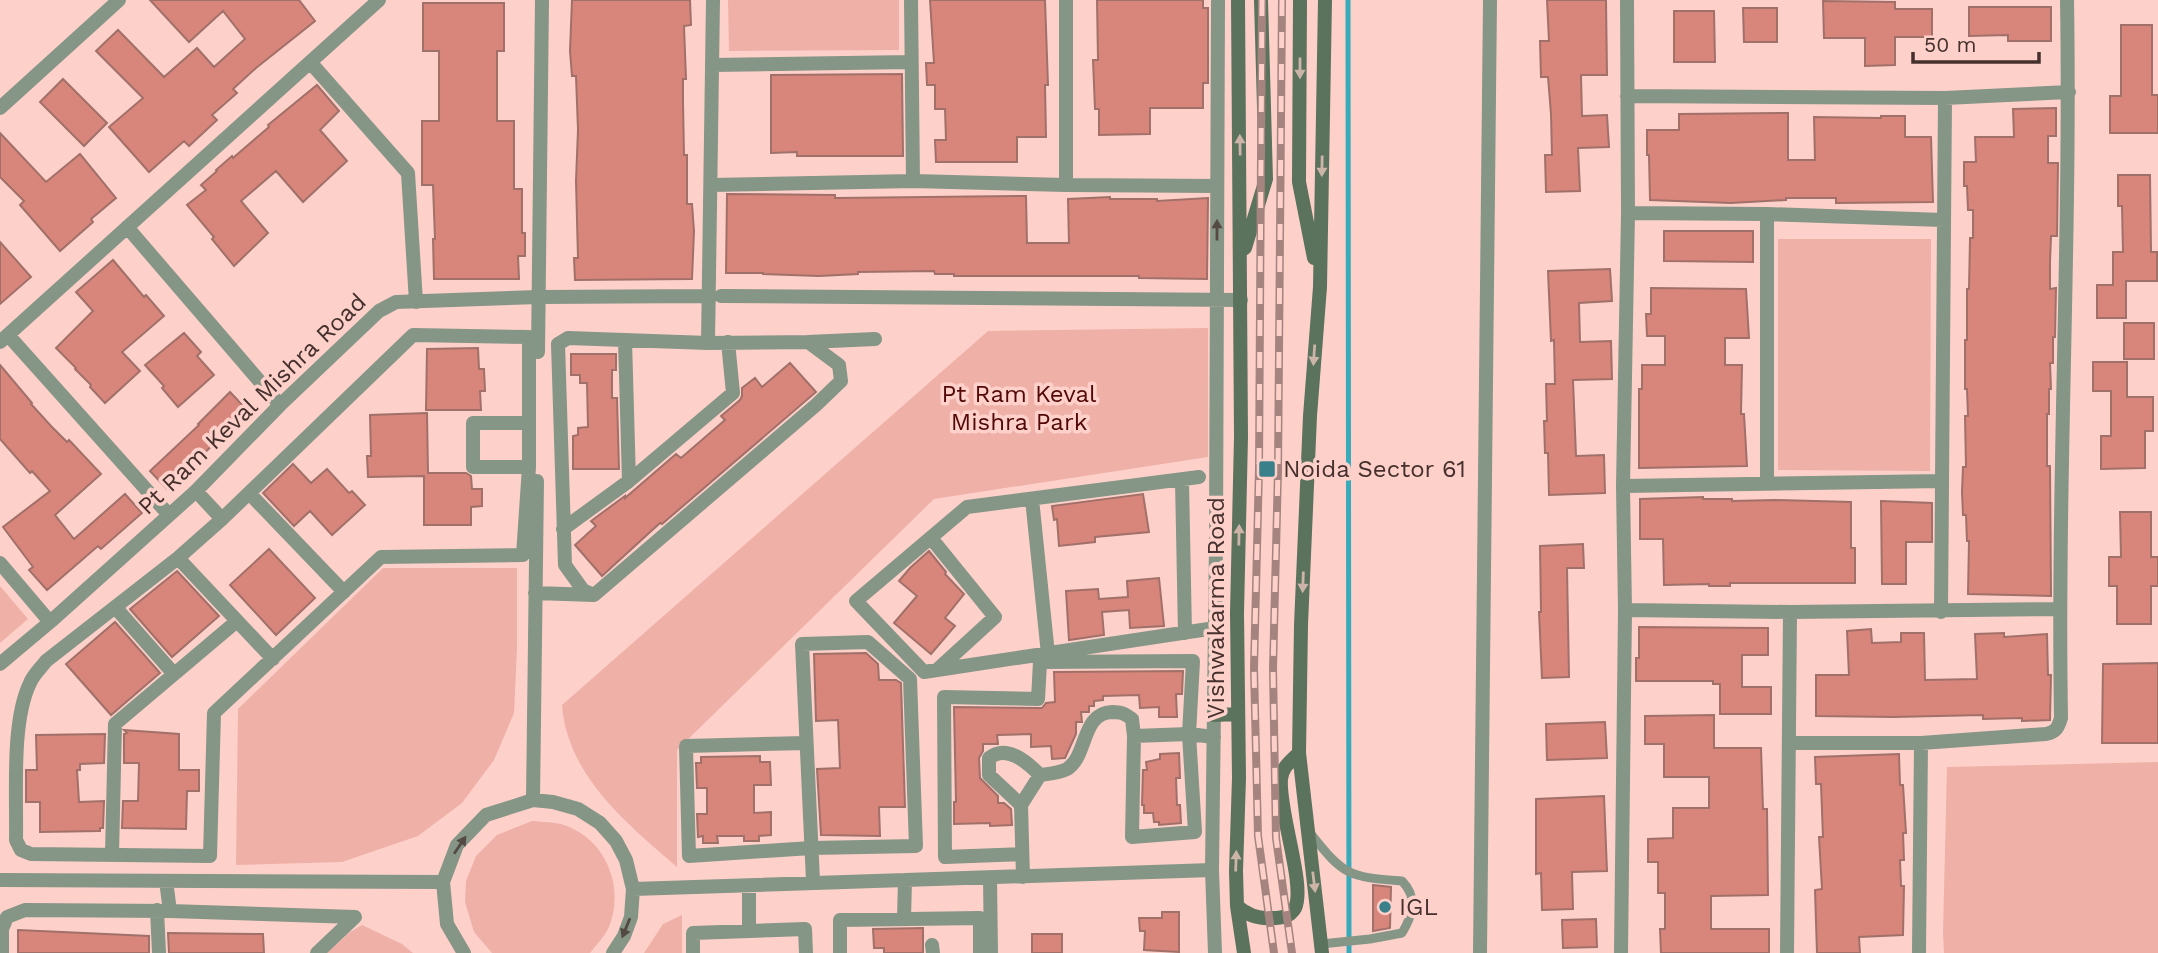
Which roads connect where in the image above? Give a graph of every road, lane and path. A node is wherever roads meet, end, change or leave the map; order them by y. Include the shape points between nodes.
1 (119, 0) edge
2 (379, 0) edge
3 (542, 0) edge
4 (713, 0) edge
5 (911, 0) edge
6 (1066, 0) edge
7 (1218, 0) edge
8 (1238, 0) edge
9 (1261, 0) edge
10 (1300, 0) edge
11 (1325, 0) edge
12 (1490, 0) edge
13 (1627, 0) edge
14 (2067, 0) edge
15 (310, 62) junction
16 (911, 62) junction
17 (712, 65) junction
18 (2069, 92) junction
19 (1627, 96) junction
20 (1945, 98) junction
21 (0, 108) edge
22 (913, 181) junction
23 (711, 185) junction
24 (1066, 185) junction
25 (1217, 186) junction
26 (1628, 213) junction
27 (1767, 214) junction
28 (1943, 220) junction
29 (127, 227) junction
30 (1241, 262) junction
31 (1320, 287) junction
32 (714, 296) junction
33 (539, 297) junction
34 (1216, 298) junction
35 (1241, 300) junction
36 (416, 302) junction
37 (4, 338) edge
38 (875, 339) dead end
39 (625, 340) junction
40 (708, 342) junction
41 (728, 342) junction
42 (808, 342) junction
43 (280, 405) junction
44 (530, 423) junction
45 (533, 445) junction
46 (529, 467) junction
47 (1216, 474) junction
48 (1199, 477) joint
49 (1182, 480) junction
50 (629, 481) junction
51 (1942, 481) junction
52 (1767, 483) junction
53 (1623, 486) junction
54 (196, 491) junction
55 (249, 493) junction
56 (1032, 499) junction
57 (169, 515) junction
58 (222, 519) junction
59 (563, 529) junction
60 (931, 538) junction
61 (178, 558) junction
62 (0, 564) edge
63 (344, 592) junction
64 (536, 593) junction
65 (594, 596) junction
66 (114, 607) junction
67 (2059, 609) junction
68 (1625, 610) junction
69 (1790, 612) junction
70 (1941, 612) junction
71 (237, 621) junction
72 (50, 622) junction
73 (1215, 628) junction
74 (1185, 634) junction
75 (1048, 654) junction
76 (273, 659) junction
77 (0, 664) edge
78 (937, 670) junction
79 (174, 674) junction
80 (1238, 714) junction
81 (1214, 715) junction
82 (1189, 734) junction
83 (1134, 736) junction
84 (1214, 737) junction
85 (806, 743) junction
86 (1790, 743) junction
87 (1921, 743) junction
88 (1299, 753) junction
89 (1040, 775) junction
90 (533, 800) junction
91 (1021, 805) junction
92 (1308, 830) junction
93 (811, 848) junction
94 (1022, 854) junction
95 (112, 855) junction
96 (1212, 870) junction
97 (1023, 877) junction
98 (989, 878) junction
99 (0, 880) edge
100 (905, 880) junction
101 (166, 881) junction
102 (443, 882) junction
103 (813, 883) junction
104 (749, 886) junction
105 (633, 889) junction
106 (1237, 906) junction
107 (163, 911) junction
108 (904, 919) junction
109 (749, 931) junction
110 (1321, 949) edge
111 (2, 953) edge
112 (159, 953) edge
113 (317, 953) edge
114 (464, 953) edge
115 (613, 953) edge
116 (693, 953) edge
117 (806, 953) edge
118 (840, 953) edge
119 (980, 953) edge
120 (991, 953) edge
121 (1215, 953) edge
122 (1244, 953) edge
123 (1480, 953) edge
124 (1622, 953) edge
125 (1787, 953) edge
126 (1919, 953) edge

1 - 21 street
2 - 15 street
3 - 33 street
4 - 17 street
5 - 16 street
6 - 24 street
7 - 25 street
30 -> 8 main road, Vishwakarma Road
9 - 30 main road via 1266,179
10 -> 31 main road via 1299,182
11 -> 31 main road
12 - 123 street
13 - 19 street
14 - 18 street
15 - 29 street
15 - 36 street via 408,173
16 - 17 street
16 - 22 street
17 - 23 street
18 - 20 street
18 - 67 street
19 - 20 street
19 - 26 street
20 - 28 street
22 - 23 street
22 - 24 street
23 - 32 street
24 - 25 street
34 -> 25 street
26 - 27 street
26 - 53 street
27 - 28 street
27 - 52 street
28 - 51 street
29 - 37 street
29 - 43 street
30 - 35 main road, Vishwakarma Road
31 -> 88 main road via 1310,416
32 - 33 street, Pt Ram Keval Mishra Road
32 - 34 street, Pt Ram Keval Mishra Road
32 - 40 street
33 - 36 street, Pt Ram Keval Mishra Road
33 - 45 street
34 - 35 street, Pt Ram Keval Mishra Road
34 - 47 street
80 -> 35 main road, Vishwakarma Road
36 - 43 street, Pt Ram Keval Mishra Road via 396,302 379,311
37 - 57 street
38 - 42 street
39 - 40 street
39 - 50 street
39 - 59 street via 568,338 558,344
40 - 41 street
41 - 42 street
41 - 50 street via 733,393
42 - 65 street via 839,365 841,380
43 - 54 street, Pt Ram Keval Mishra Road
44 - 45 street
44 - 46 street via 472,423 473,467
44 - 55 street via 529,337 413,335
45 - 46 street
45 - 64 street
46 - 63 street via 523,555 382,557
47 - 48 lane
47 - 73 street
48 - 49 street
49 - 56 street
49 - 74 street
50 - 59 street
51 - 52 street
51 - 70 street
52 - 53 street
53 - 68 street
54 - 57 street, Pt Ram Keval Mishra Road
54 - 58 street
55 - 58 street
55 - 63 street
56 - 60 street via 967,507
56 - 75 street
57 - 72 street, Pt Ram Keval Mishra Road
58 - 61 street
59 - 65 street via 565,565 583,590
60 - 78 street via 995,617
60 - 78 street via 856,601 924,672
61 - 66 street
61 - 71 street
62 - 72 street
63 - 76 street
64 - 65 street
64 - 90 street
66 - 79 street
66 - 95 street via 46,661 30,681 18,724 16,840 21,850 31,854
67 - 70 street
67 - 87 street via 2058,728 2046,734
68 - 69 street
68 - 124 street
69 - 70 street
69 - 86 street
71 - 76 street
71 - 79 street
72 - 77 street, Pt Ram Keval Mishra Road
73 - 74 street
73 - 81 street
74 - 75 street
75 - 78 street
76 - 95 street via 215,713 210,856
79 - 95 street via 115,724
80 - 81 main road
106 -> 80 main road, Vishwakarma Road
81 - 84 street
82 - 83 street
82 - 83 street via 1195,832 1132,837
82 - 84 street
82 - 94 street via 1193,661 1040,662 1038,699 944,696 945,857
83 - 89 street via 1132,719 1123,712 1104,713 1092,723 1078,758 1066,770
84 - 96 street
85 - 93 street
85 - 93 street via 685,746 689,856
85 - 93 street via 802,644 868,642 910,679 916,846
86 - 87 street
86 - 125 street
87 - 126 street
88 - 92 main road
88 - 106 main road via 1283,769 1281,779 1298,889 1294,910 1286,917 1268,918 1255,917
89 - 91 street
89 - 91 street via 1010,753 989,758 989,775
102 -> 90 street via 457,845 486,816
90 - 105 street via 578,809 600,824 626,860
91 - 94 street
92 -> 110 main road
92 - 110 lane via 1349,873 1402,881 1412,894 1411,919 1402,933
93 - 103 street
94 - 97 street
96 - 97 street
96 - 121 street
97 - 98 street
98 - 100 street
98 - 120 street
99 - 101 street
100 - 103 street
100 - 108 street
101 - 102 street
101 - 107 street
102 - 114 street via 447,924
103 - 104 street
104 - 105 street
104 - 109 street
105 -> 115 street via 631,917
106 - 122 main road, Vishwakarma Road
107 - 111 street via 25,910 6,916
107 - 112 street
107 - 113 street via 355,917
108 - 118 street via 839,920
108 - 119 street via 979,918
109 - 116 street via 693,933
109 - 117 street via 805,929

